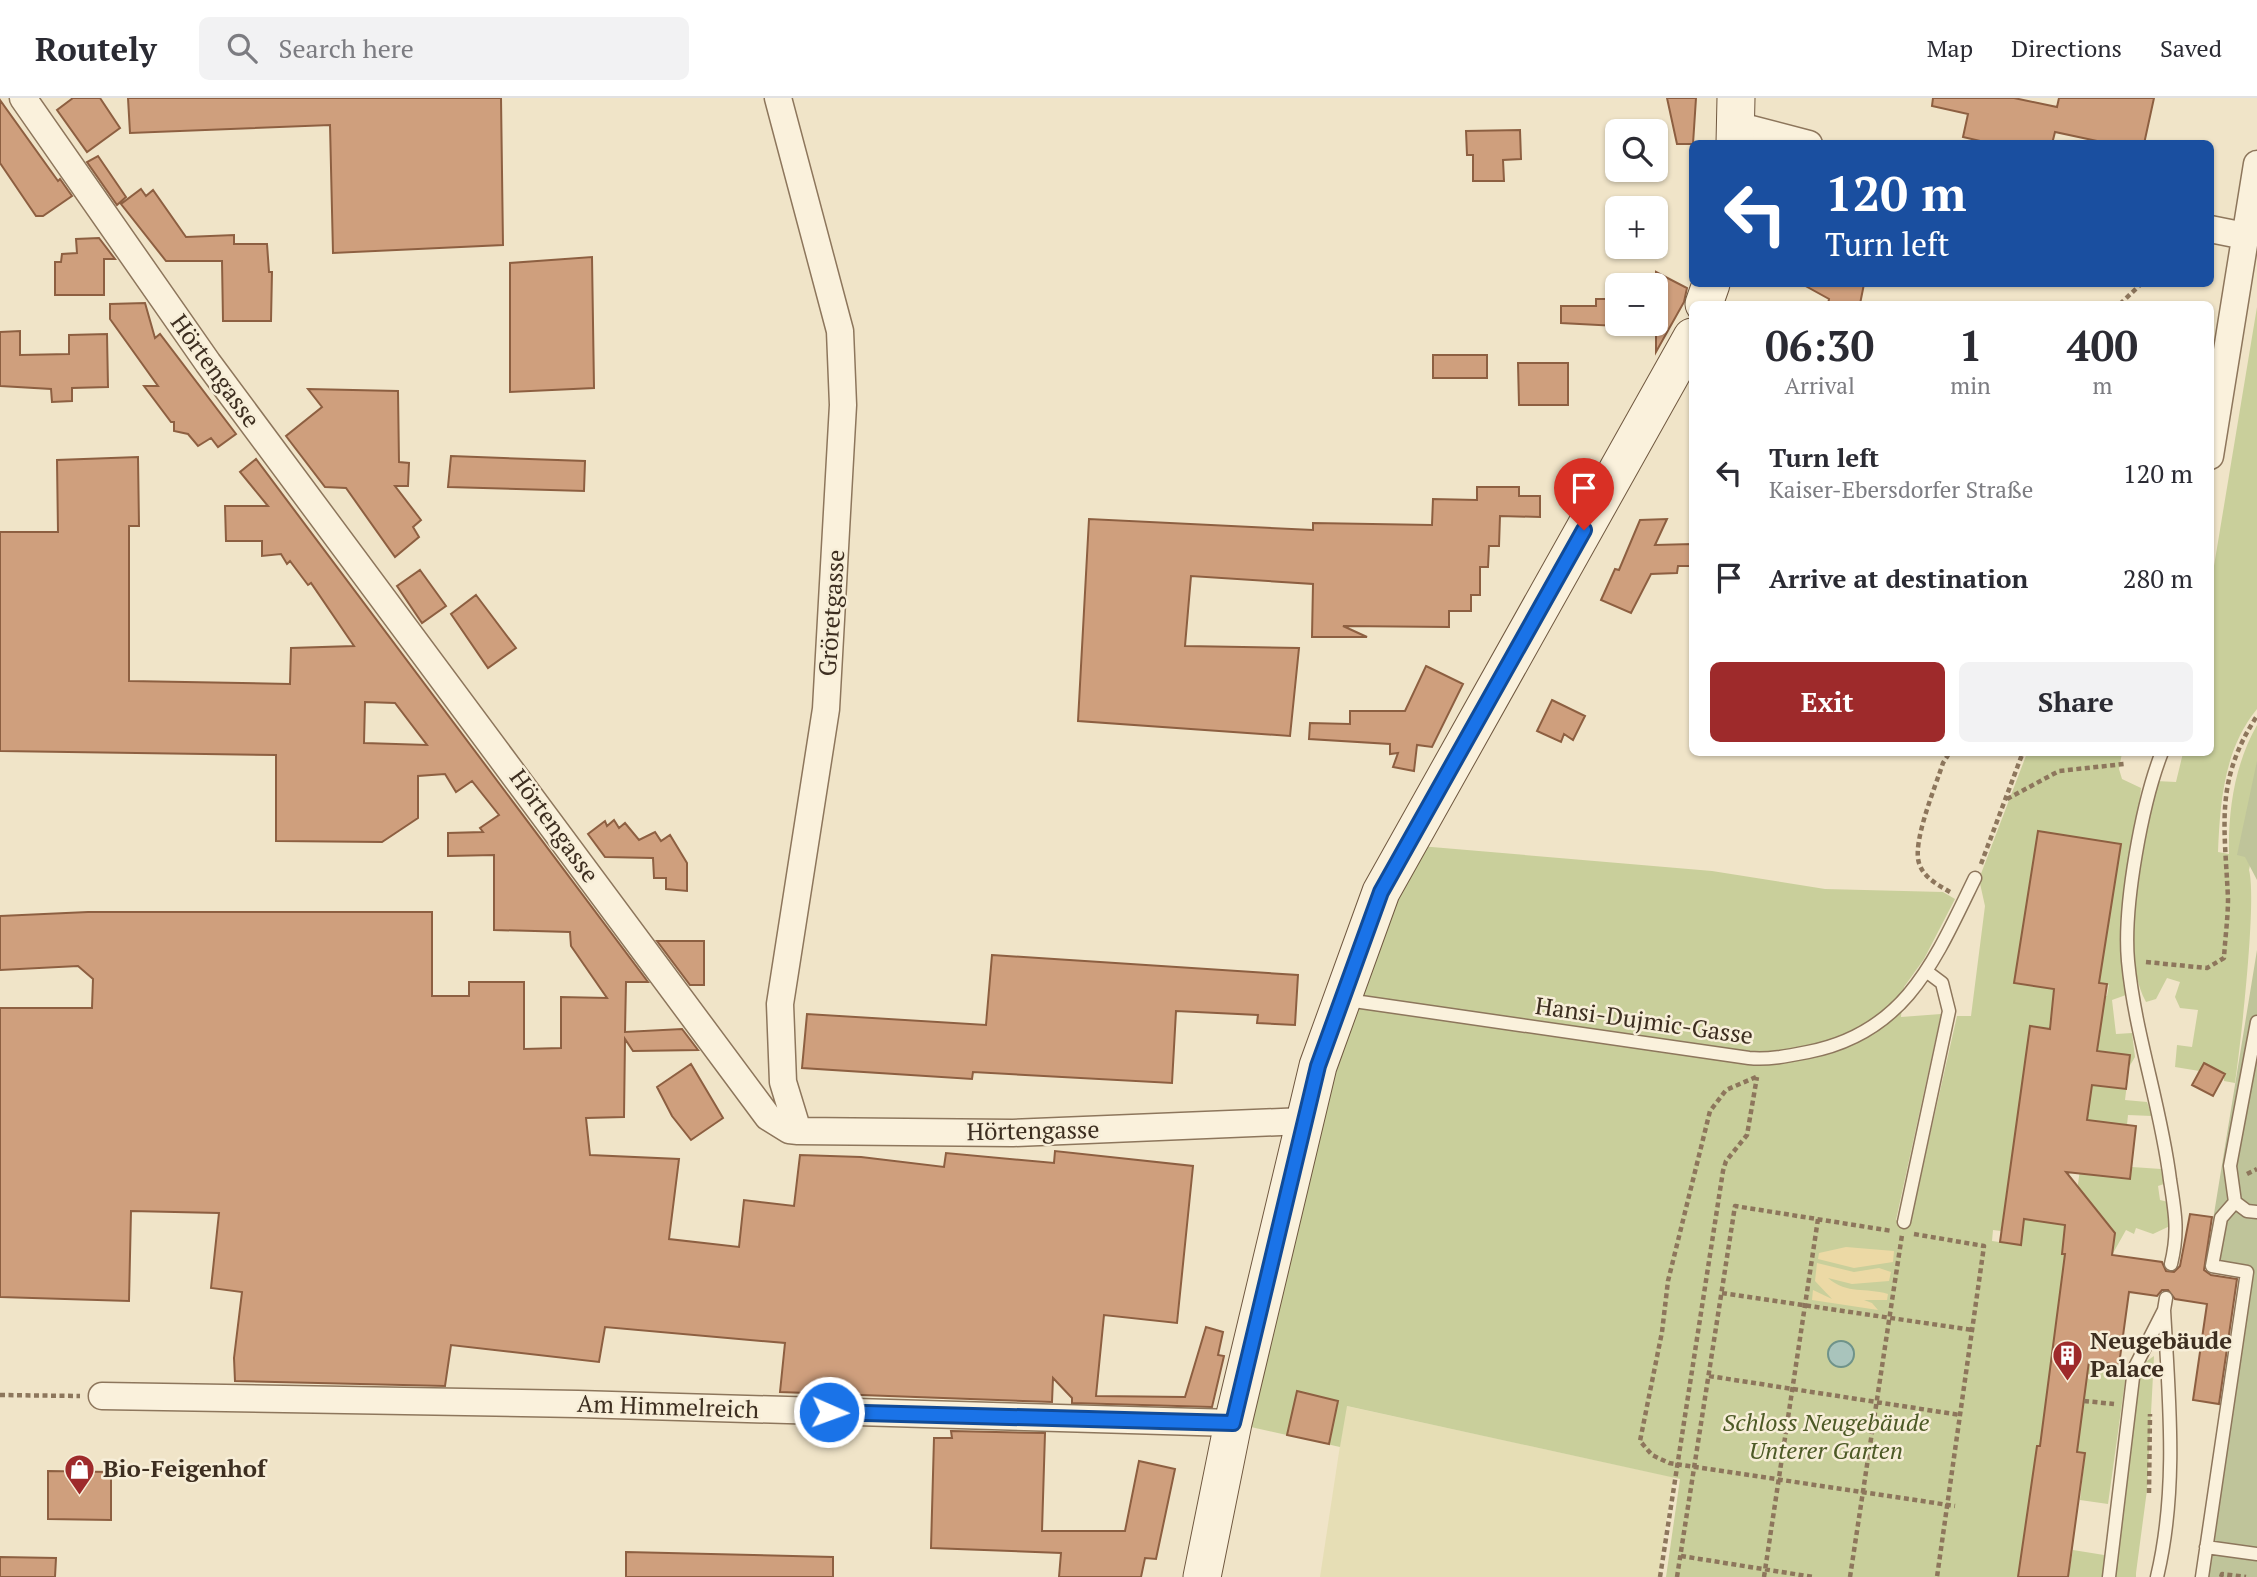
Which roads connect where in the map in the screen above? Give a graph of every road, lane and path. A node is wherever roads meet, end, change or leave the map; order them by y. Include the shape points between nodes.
1 (23, 98) edge
2 (778, 98) edge
3 (1739, 116) edge
4 (1799, 140) edge
5 (2257, 164) edge
6 (2250, 228) edge
7 (2214, 229) edge
8 (2138, 287) edge
9 (2123, 301) edge
10 (1689, 342) edge
11 (2214, 433) edge
12 (2257, 716) edge
13 (1947, 756) edge
14 (2023, 756) edge
15 (2160, 756) edge
16 (2124, 764) dead end
17 (2007, 799) junction
18 (1975, 878) joint
19 (1965, 899) junction
20 (2128, 961) junction
21 (1926, 971) junction
22 (1340, 999) junction
23 (2257, 1022) edge
24 (1759, 1059) junction
25 (1757, 1077) junction
26 (1304, 1121) junction
27 (798, 1131) junction
28 (2235, 1202) junction
29 (2257, 1212) edge
30 (1818, 1219) junction
31 (1903, 1227) junction
32 (2171, 1264) dead end
33 (1721, 1293) junction
34 (1805, 1305) junction
35 (1889, 1318) junction
36 (1972, 1330) junction
37 (1709, 1376) junction
38 (1793, 1389) junction
39 (0, 1395) edge
40 (102, 1396) joint
41 (1876, 1401) junction
42 (2084, 1401) dead end
43 (2110, 1404) dead end
44 (2150, 1413) dead end
45 (1960, 1415) junction
46 (1233, 1423) junction
47 (1679, 1464) junction
48 (1696, 1466) junction
49 (1779, 1479) junction
50 (1863, 1492) junction
51 (2149, 1500) dead end
52 (1947, 1505) junction
53 (1955, 1506) dead end
54 (2206, 1547) junction
55 (2257, 1554) edge
56 (1681, 1556) junction
57 (1765, 1570) junction
58 (1202, 1577) edge
59 (1660, 1577) edge
60 (1677, 1577) edge
61 (1764, 1577) edge
62 (1812, 1577) edge
63 (1850, 1577) edge
64 (1937, 1577) edge
65 (2109, 1577) edge
66 (2157, 1577) edge
67 (2202, 1577) edge
68 (2221, 1577) edge
69 (2246, 1577) edge

1 - 27 street, Hörtengasse via 208,363 768,1117
2 - 27 street, Gröretgasse via 840,331 843,405 826,709 780,1004 783,1082
3 - 4 street
5 - 6 street
6 - 7 street
6 - 11 street
8 - 9 path
10 - 22 main road via 1381,892
12 - 20 path via 2236,753 2224,810 2228,900 2224,958 2207,968
13 - 19 path via 1919,841 1918,862 1929,879
14 - 17 path
15 - 20 lane via 2148,786 2139,838
16 - 17 path via 2059,771
17 - 18 path
18 - 19 lane, Hansi-Dujmic-Gasse
19 - 21 lane, Hansi-Dujmic-Gasse
20 - 32 lane via 2178,1226
21 - 24 lane, Hansi-Dujmic-Gasse via 1912,992 1870,1031 1821,1050
21 - 31 lane via 1942,984 1949,1011
22 - 24 lane, Hansi-Dujmic-Gasse
22 - 26 main road
23 - 28 lane via 2230,1166
24 - 25 path
25 - 47 path via 1746,1135 1723,1171
25 - 47 path via 1726,1090 1710,1111 1668,1281 1640,1441 1652,1455
26 - 27 street, Hörtengasse via 1013,1133
26 - 46 main road
28 - 29 lane
28 - 54 lane via 2221,1218 2212,1266 2247,1272
30 - 31 path
30 - 33 path via 1735,1206
30 - 34 path
31 - 35 path
31 - 36 path via 1984,1246
33 - 34 path
33 - 37 path
34 - 35 path
34 - 38 path
35 - 36 path
35 - 41 path
36 - 45 path
37 - 38 path
37 - 48 path
38 - 41 path
38 - 49 path
39 - 40 path
40 - 46 street, Am Himmelreich
41 - 45 path
41 - 50 path
42 - 43 path
44 - 51 path
45 - 52 path
46 - 58 main road
47 - 48 path
47 - 59 path
48 - 49 path
48 - 56 path
49 - 50 path
49 - 57 path
50 - 52 path
50 - 63 path
52 - 53 path
52 - 64 path
54 - 55 lane
54 - 67 lane
56 - 57 path
56 - 60 path
57 - 61 path
57 - 62 path
65 - 66 lane via 2134,1369 2165,1304 2171,1476
68 - 69 path

